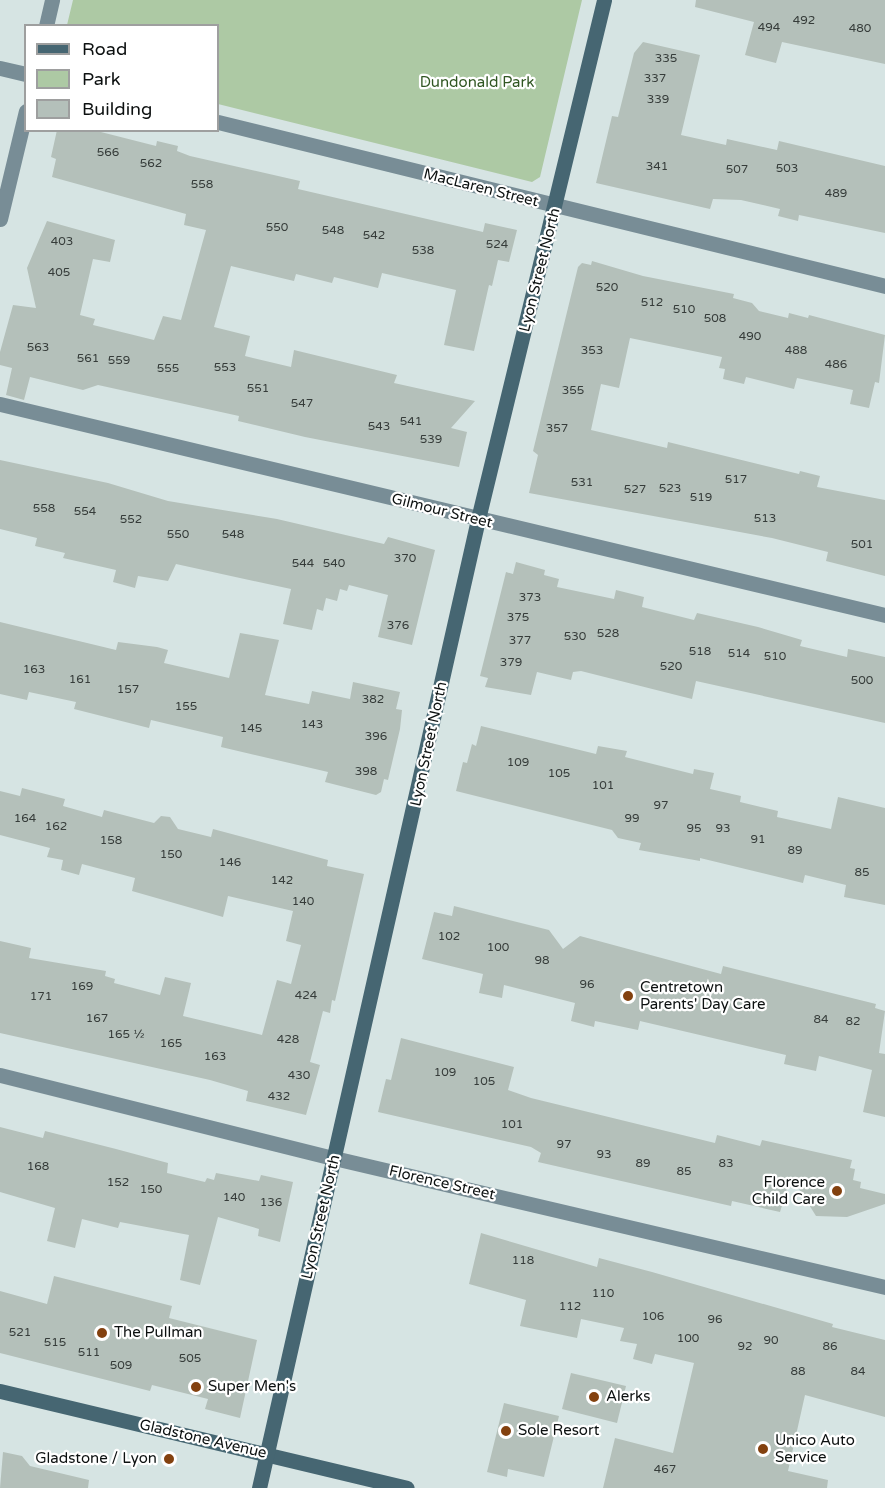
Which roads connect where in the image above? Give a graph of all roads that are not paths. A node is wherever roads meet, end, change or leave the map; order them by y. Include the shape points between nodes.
1 (52, 0) edge
2 (604, 0) edge
3 (46, 24) edge
4 (0, 68) edge
5 (24, 74) edge
6 (24, 119) edge
7 (219, 122) edge
8 (556, 207) junction
9 (0, 219) edge
10 (885, 286) edge
11 (0, 404) edge
12 (478, 519) junction
13 (885, 615) edge
14 (0, 1075) edge
15 (334, 1158) junction
16 (885, 1287) edge
17 (0, 1391) edge
18 (266, 1454) junction
19 (259, 1488) edge
20 (406, 1488) edge

1 - 3 street
2 - 8 main road, Lyon Street North
4 - 5 street
6 - 9 street
7 - 8 street, MacLaren Street
8 - 10 street, MacLaren Street
8 - 12 main road, Lyon Street North
11 - 12 street, Gilmour Street
12 - 13 street, Gilmour Street
12 - 15 main road, Lyon Street North
14 - 15 street, Florence Street
15 - 16 street, Florence Street
15 - 18 main road, Lyon Street North
17 - 18 main road, Gladstone Avenue
18 - 19 main road, Lyon Street North
18 - 20 main road, Gladstone Avenue

